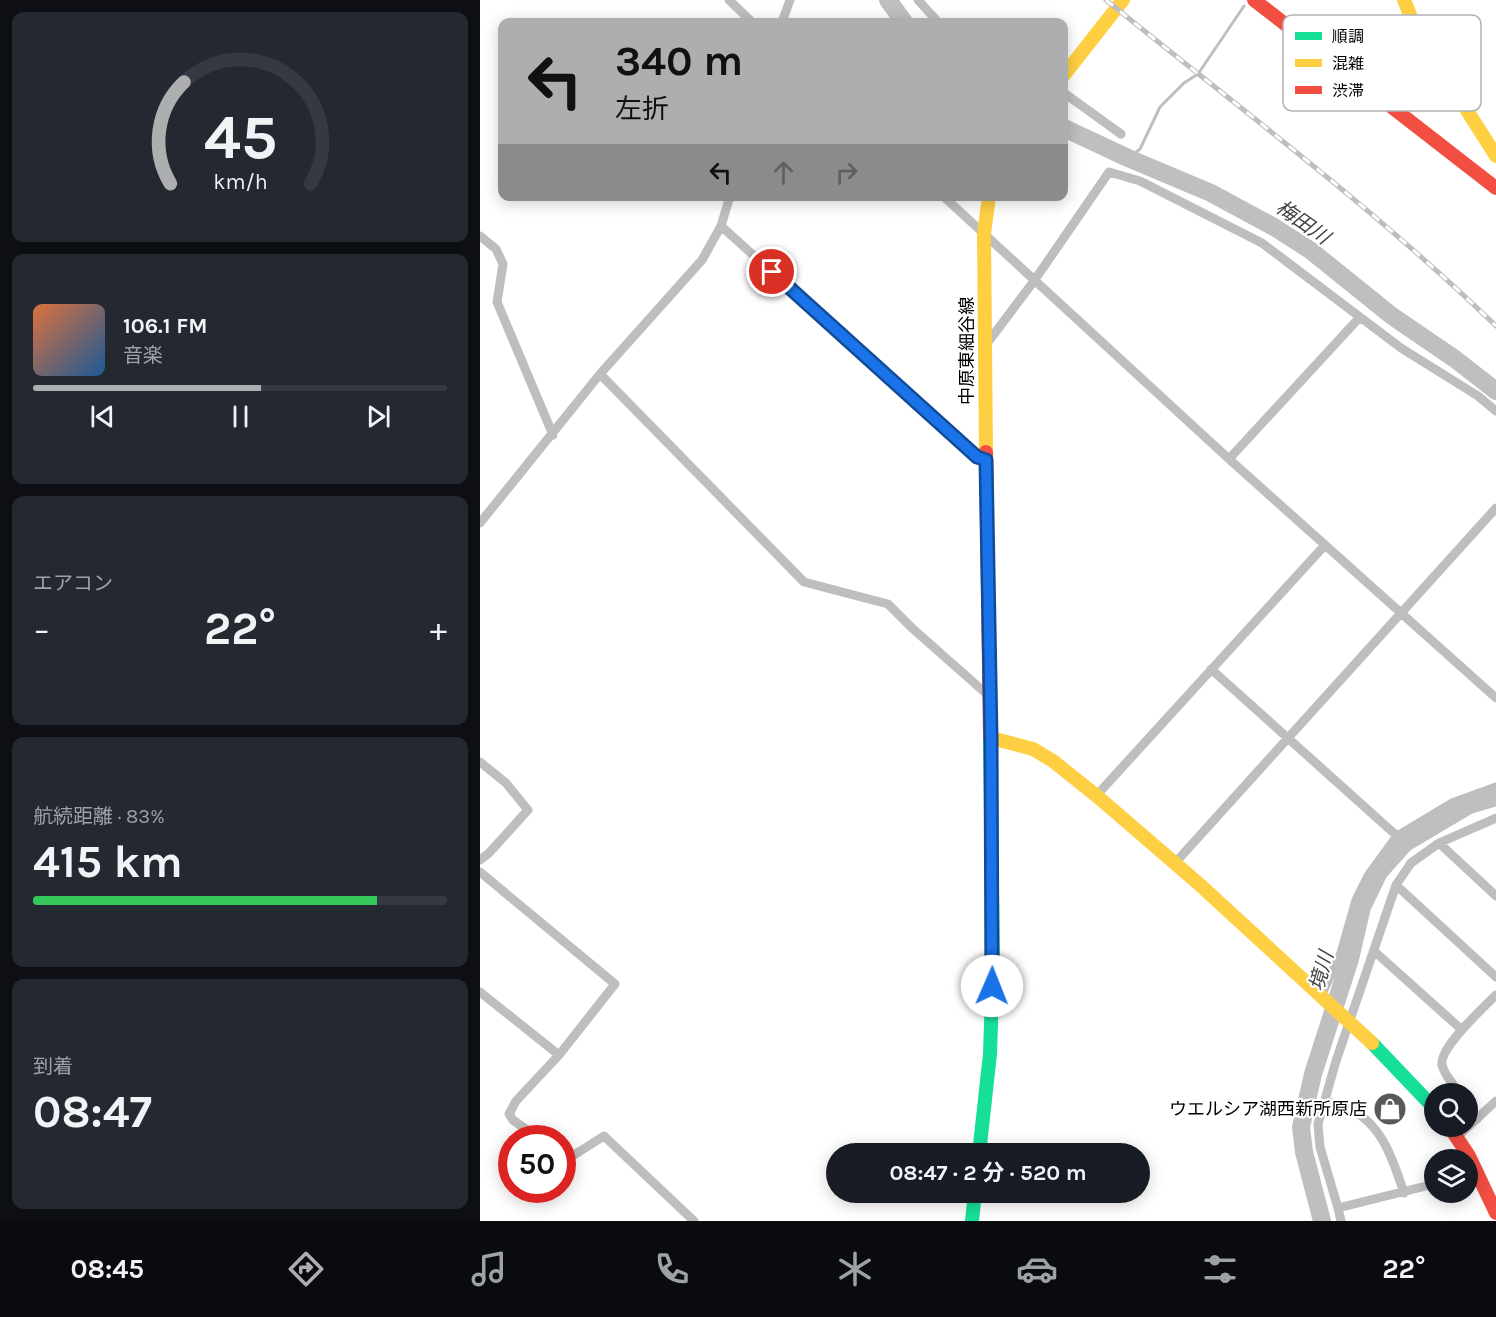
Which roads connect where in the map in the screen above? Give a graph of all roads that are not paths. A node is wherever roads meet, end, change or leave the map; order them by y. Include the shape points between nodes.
1 (729, 0) edge
2 (790, 0) edge
3 (918, 0) edge
4 (1123, 0) edge
5 (1254, 0) edge
6 (1404, 0) edge
7 (1410, 15) edge
8 (748, 18) edge
9 (783, 18) edge
10 (934, 18) edge
11 (1283, 22) edge
12 (1068, 70) edge
13 (1068, 96) edge
14 (1401, 111) edge
15 (1469, 111) edge
16 (1120, 134) dead end
17 (1496, 156) edge
18 (1494, 181) edge
19 (728, 201) edge
20 (948, 201) edge
21 (988, 201) edge
22 (721, 226) junction
23 (984, 234) junction
24 (480, 236) edge
25 (1034, 281) junction
26 (1360, 317) junction
27 (985, 346) junction
28 (600, 374) junction
29 (1496, 411) edge
30 (553, 435) junction
31 (1229, 459) junction
32 (986, 460) junction
33 (1496, 508) edge
34 (480, 523) edge
35 (1325, 545) junction
36 (1400, 612) junction
37 (1211, 669) junction
38 (990, 698) junction
39 (1496, 698) edge
40 (991, 738) junction
41 (1290, 738) junction
42 (480, 762) edge
43 (1496, 787) edge
44 (1096, 796) junction
45 (1496, 818) edge
46 (1397, 836) junction
47 (1439, 843) junction
48 (480, 860) edge
49 (1175, 863) junction
50 (480, 872) edge
51 (1396, 885) junction
52 (1496, 897) edge
53 (1374, 951) junction
54 (1496, 977) edge
55 (480, 992) edge
56 (1496, 995) edge
57 (1324, 999) junction
58 (1350, 1023) junction
59 (1462, 1030) junction
60 (559, 1055) junction
61 (1453, 1083) edge
62 (1424, 1097) edge
63 (1326, 1101) junction
64 (1496, 1101) edge
65 (1478, 1118) edge
66 (520, 1125) edge
67 (980, 1143) edge
68 (576, 1154) edge
69 (1478, 1183) edge
70 (1424, 1187) edge
71 (1404, 1193) junction
72 (974, 1203) edge
73 (1338, 1208) junction
74 (1496, 1213) edge
75 (694, 1221) edge
76 (972, 1221) edge
77 (1341, 1221) edge

1 - 8 street
2 - 9 street
3 - 10 street
4 - 12 main road
5 - 11 main road
6 - 7 main road
13 - 16 street
14 - 18 main road
15 - 17 main road
19 - 22 street
20 - 23 street
21 - 23 main road, 中原東細谷線
22 - 28 street via 702,260
22 - 32 street via 977,457
23 - 25 street
23 - 27 main road, 中原東細谷線
24 - 30 street via 496,249 503,264 497,302
25 - 26 street via 1109,172 1140,181 1262,243
25 - 27 street
25 - 31 street
26 - 29 street
26 - 31 street
27 - 32 main road, 中原東細谷線
28 - 30 street
28 - 38 street via 804,582 888,604
30 - 34 street
31 - 35 street
32 - 38 main road, 中原東細谷線
33 - 36 street
35 - 36 street
35 - 37 street
36 - 39 street
36 - 41 street
37 - 41 street
37 - 44 street
38 - 40 main road, 中原東細谷線
40 - 44 main road via 1033,749
40 - 67 main road, 中原東細谷線 via 993,974 990,1054
41 - 46 street
41 - 49 street
42 - 48 street via 506,783 528,810
43 - 46 street via 1452,803
44 - 49 main road
45 - 47 street
46 - 57 street via 1356,900
47 - 51 street via 1411,863
47 - 52 street
49 - 57 main road
50 - 60 street via 615,984
51 - 53 street
51 - 54 street
53 - 58 street
53 - 59 street
55 - 60 street
56 - 59 street
57 - 58 main road
58 - 62 main road
58 - 63 street
59 - 61 street via 1442,1055 1442,1067
60 - 66 street via 516,1101 509,1114
63 - 71 street via 1355,1112 1374,1129 1394,1163
63 - 73 street via 1318,1124 1320,1147
64 - 65 street
68 - 75 street via 604,1136
69 - 74 main road
70 - 71 street
71 - 73 street
72 - 76 main road
73 - 77 street

